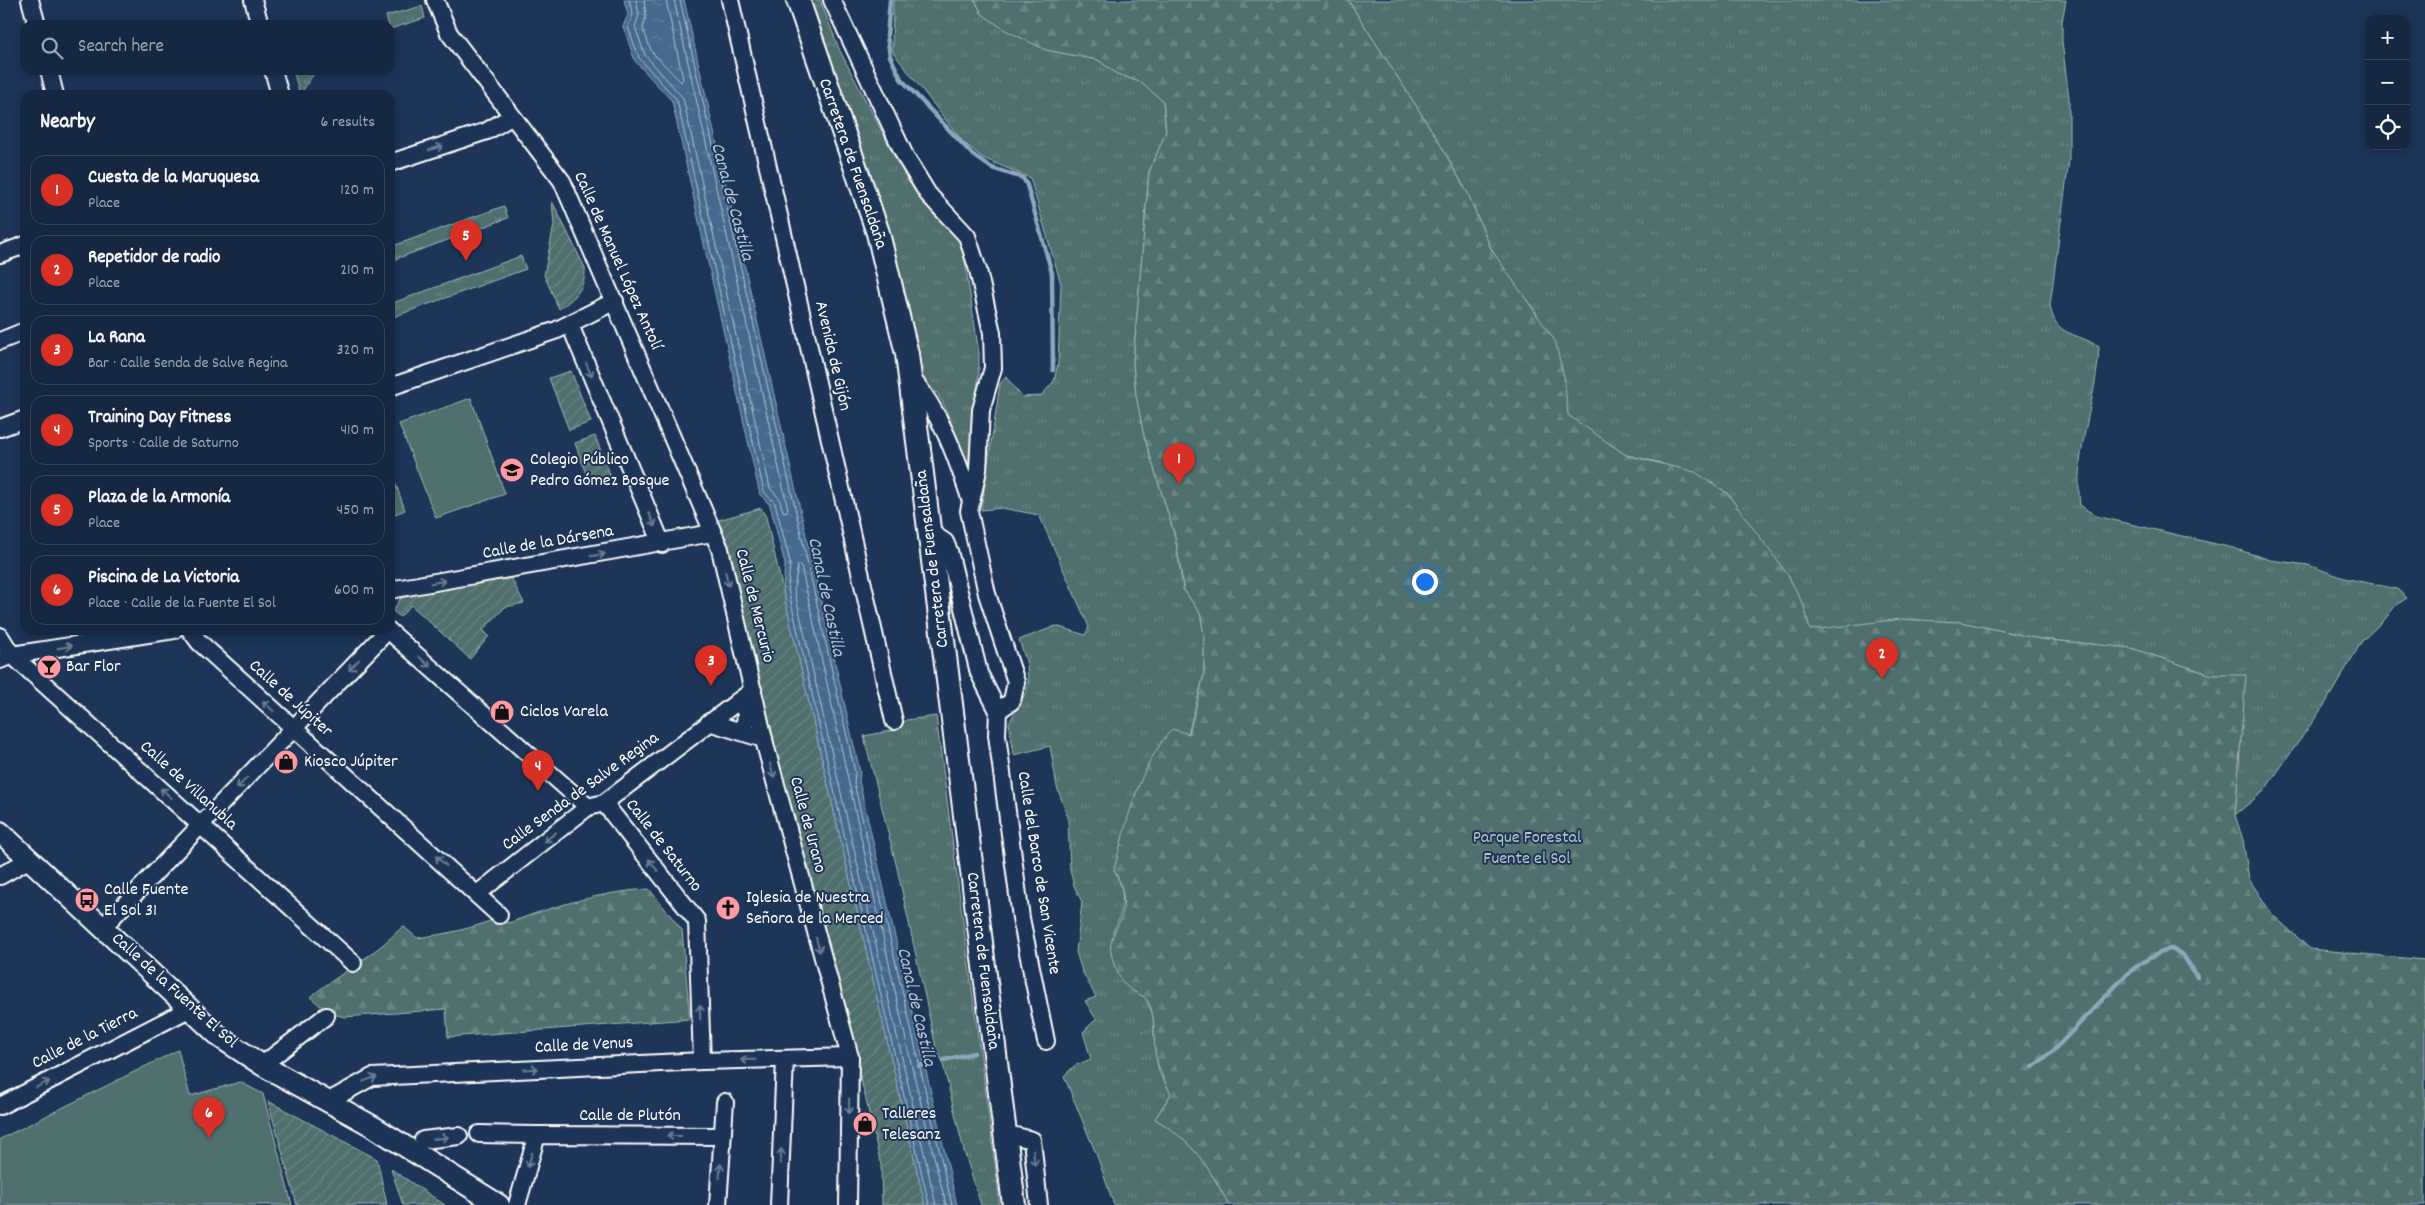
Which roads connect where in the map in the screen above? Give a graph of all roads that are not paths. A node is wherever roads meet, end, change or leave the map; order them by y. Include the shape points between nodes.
1 (30, 0) edge
2 (253, 0) edge
3 (435, 0) edge
4 (730, 0) edge
5 (798, 0) edge
6 (832, 0) edge
7 (36, 20) edge
8 (259, 20) edge
9 (50, 75) edge
10 (274, 75) edge
11 (54, 90) edge
12 (279, 90) edge
13 (510, 116) junction
14 (395, 161) edge
15 (20, 246) edge
16 (0, 254) edge
17 (615, 301) junction
18 (570, 325) junction
19 (20, 333) edge
20 (0, 341) edge
21 (910, 376) junction
22 (395, 385) edge
23 (20, 421) edge
24 (0, 428) edge
25 (971, 502) junction
26 (930, 532) junction
27 (712, 533) junction
28 (662, 544) junction
29 (395, 589) edge
30 (144, 635) edge
31 (193, 635) edge
32 (383, 635) edge
33 (394, 635) edge
34 (0, 636) edge
35 (6, 658) edge
36 (753, 690) junction
37 (738, 701) junction
38 (998, 711) junction
39 (894, 721) dead end
40 (709, 722) junction
41 (293, 729) junction
42 (739, 730) junction
43 (764, 739) junction
44 (604, 804) junction
45 (588, 807) junction
46 (202, 826) junction
47 (0, 832) edge
48 (30, 860) junction
49 (0, 876) edge
50 (477, 894) junction
51 (499, 915) dead end
52 (103, 927) junction
53 (352, 963) dead end
54 (189, 1009) junction
55 (326, 1016) dead end
56 (1046, 1041) dead end
57 (850, 1057) junction
58 (785, 1059) junction
59 (702, 1061) junction
60 (262, 1066) junction
61 (327, 1102) junction
62 (725, 1102) dead end
63 (0, 1106) edge
64 (1004, 1133) junction
65 (479, 1134) dead end
66 (537, 1135) junction
67 (459, 1136) dead end
68 (722, 1136) junction
69 (423, 1140) dead end
70 (500, 1205) edge
71 (517, 1205) edge
72 (718, 1205) edge
73 (779, 1205) edge
74 (848, 1205) edge
75 (1014, 1205) edge
76 (1039, 1205) edge

1 - 7 street
2 - 8 street
3 - 13 street, Calle de Manuel López Antolí via 449,33
4 - 39 street, Avenida de Gijón
5 - 21 main road, Carretera de Fuensaldaña via 878,234
6 - 25 street via 906,158 928,194 967,236 978,270 992,333 993,368 981,410 978,470
9 - 11 street
10 - 12 street
14 -> 13 street via 487,131
13 - 17 street, Calle de Manuel López Antolí via 562,181
15 - 16 street
17 - 18 street
17 - 27 street, Calle de Manuel López Antolí
18 - 22 street
18 -> 28 street
19 - 20 street
21 - 25 street via 928,398 944,429
21 - 26 main road, Carretera de Fuensaldaña
23 - 24 street
25 - 38 street via 969,511 987,594 1016,682 1012,701
26 - 38 street, Calle del Barco de San Vicente via 945,542 949,551 979,673
26 - 64 main road, Carretera de Fuensaldaña
27 - 28 street, Calle de la Dársena
27 -> 36 street, Calle de Mercurio via 720,549
29 -> 28 street, Calle de la Dársena
35 -> 30 street
41 -> 31 street, Calle de Júpiter
32 -> 41 street
33 -> 45 street
34 - 35 street, Calle de Villanubla
46 -> 35 street, Calle de Villanubla
36 - 37 street, Calle Senda de Salve Regina
36 - 43 street, Calle de Urano
37 - 40 street, Calle Senda de Salve Regina
37 - 42 street via 746,712 745,724
38 - 56 street, Calle del Barco de San Vicente via 997,735 1022,918
40 - 42 street
40 - 44 street, Calle Senda de Salve Regina
41 -> 46 street
50 -> 41 street, Calle de Júpiter
42 - 43 street
43 -> 57 street, Calle de Urano
44 - 45 street, Calle Senda de Salve Regina
59 -> 44 street, Calle de Saturno via 697,921
45 -> 50 street, Calle Senda de Salve Regina
46 - 52 street
46 - 53 street, Calle de Villanubla
47 - 48 street, Calle de la Fuente El Sol
48 - 49 street
48 - 52 street, Calle de la Fuente El Sol
50 - 51 street, Calle de Júpiter
52 - 54 street, Calle de la Fuente El Sol
54 - 60 street, Calle de la Fuente El Sol via 221,1038
63 -> 54 street, Calle de la Tierra
55 - 60 street
57 - 58 street, Calle de Venus
57 -> 74 street, Calle de Urano
58 -> 59 street, Calle de Venus
73 -> 58 street
61 -> 59 street, Calle de Venus via 372,1077
60 - 61 street, Calle de la Fuente El Sol
61 - 70 street, Calle de la Fuente El Sol via 374,1127
62 - 68 street
64 - 75 main road, Carretera de Fuensaldaña
64 -> 76 street via 1032,1140
65 - 66 street, Calle de Plutón
68 -> 66 street, Calle de Plutón
66 -> 71 street
69 -> 67 street
72 -> 68 street

